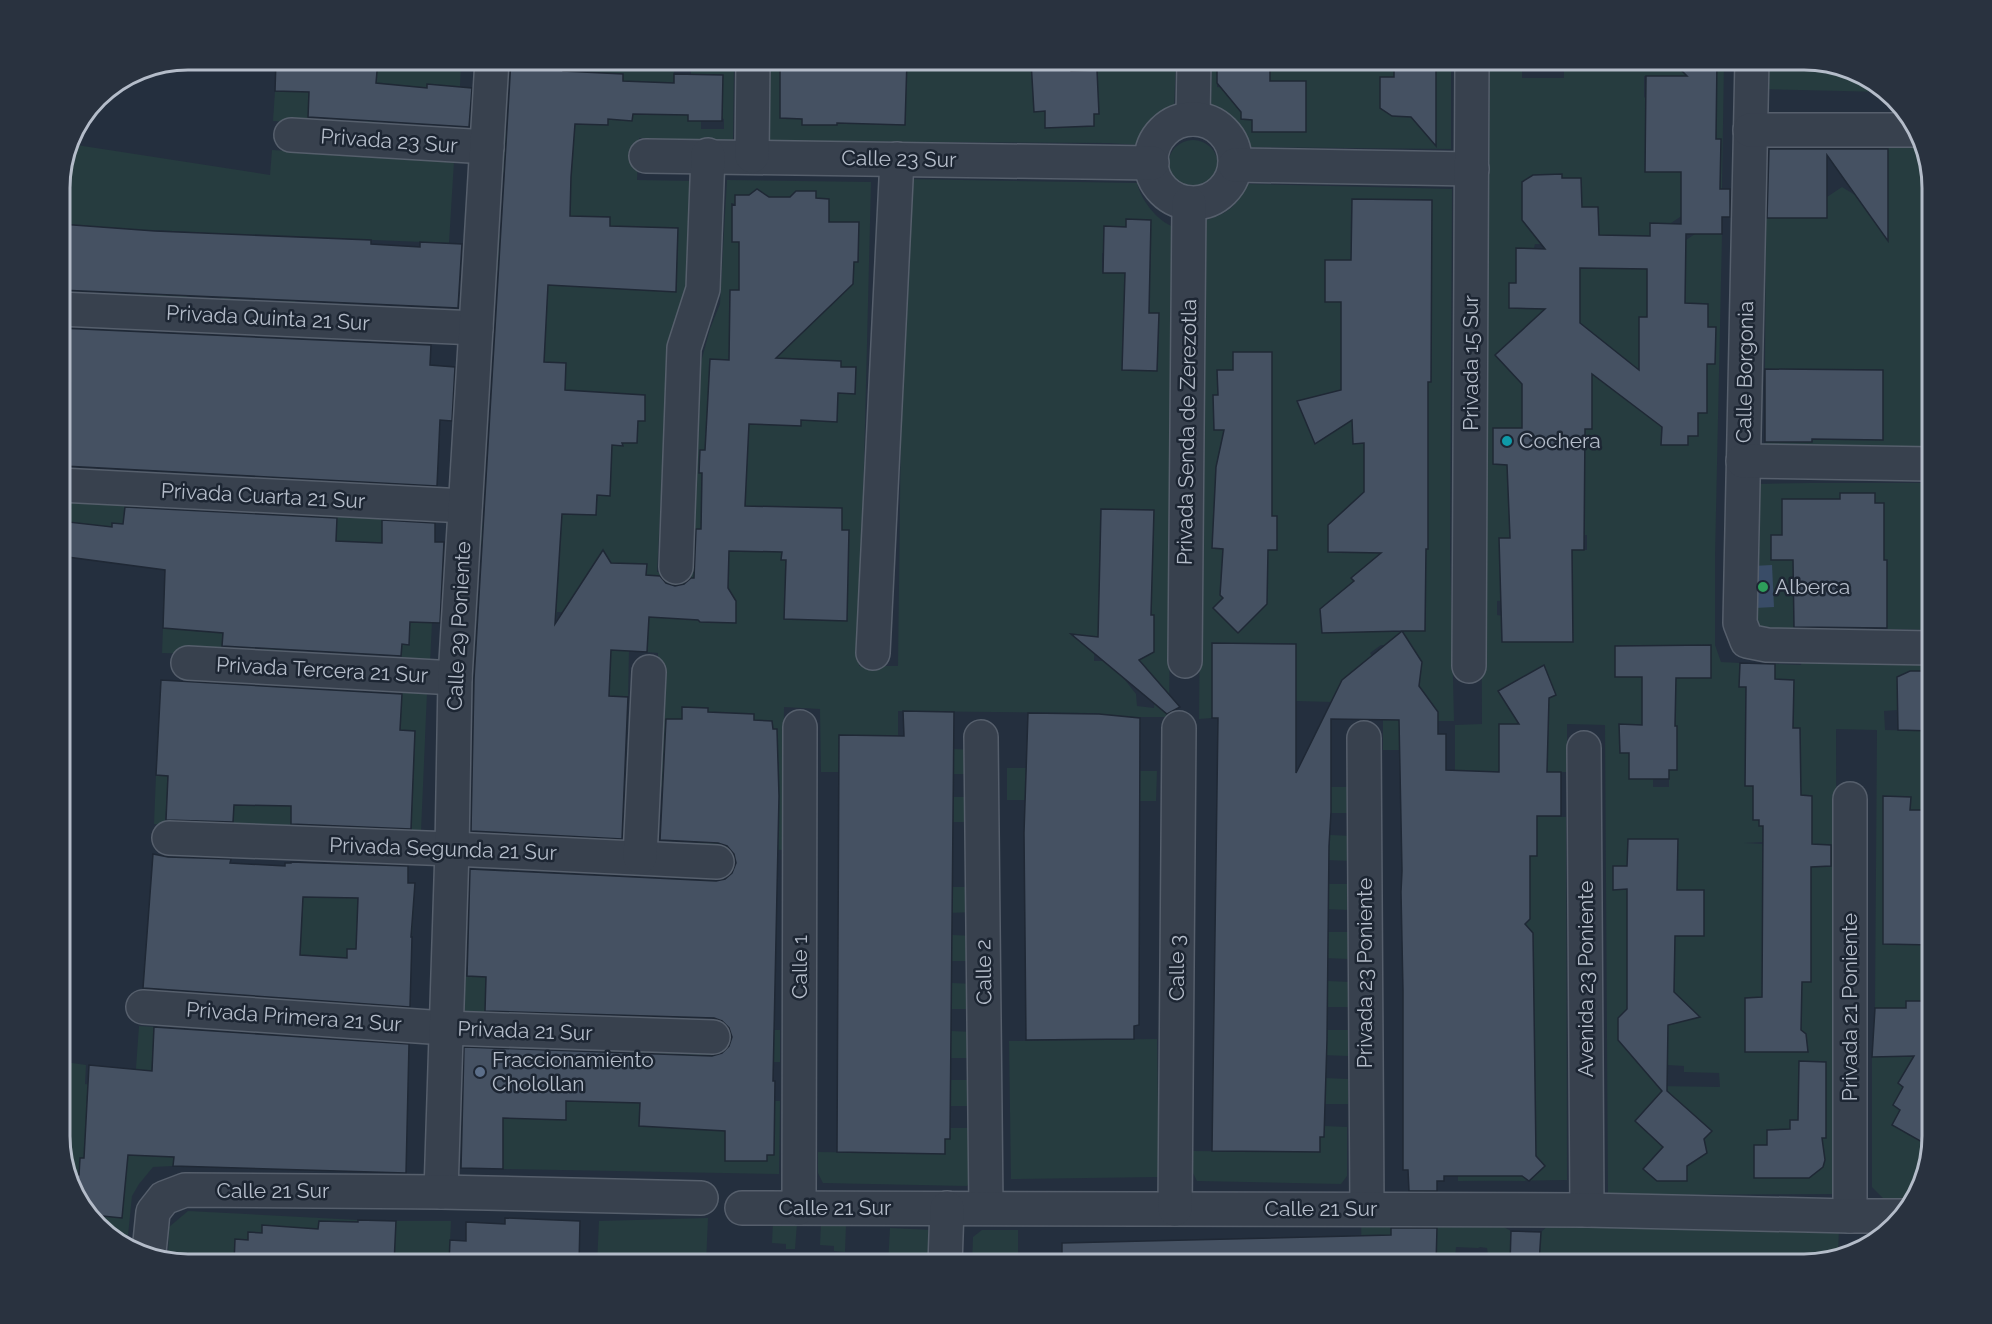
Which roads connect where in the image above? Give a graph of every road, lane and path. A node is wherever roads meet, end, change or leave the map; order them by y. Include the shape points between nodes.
1 (1194, 70) edge
2 (1473, 70) edge
3 (1752, 70) edge
4 (491, 71) edge
5 (753, 71) edge
6 (1193, 119) junction
7 (1750, 130) junction
8 (1906, 130) edge
9 (291, 135) dead end
10 (487, 147) junction
11 (708, 155) junction
12 (646, 156) dead end
13 (752, 156) junction
14 (897, 159) junction
15 (1152, 163) junction
16 (1235, 165) junction
17 (1472, 169) junction
18 (1189, 202) junction
19 (71, 310) edge
20 (476, 328) junction
21 (1743, 461) junction
22 (1922, 464) edge
23 (71, 486) edge
24 (465, 506) junction
25 (676, 567) dead end
26 (1922, 648) edge
27 (873, 653) dead end
28 (1185, 661) dead end
29 (188, 663) dead end
30 (1469, 666) dead end
31 (649, 672) dead end
32 (455, 678) junction
33 (800, 727) dead end
34 (1179, 728) dead end
35 (981, 737) dead end
36 (1364, 738) dead end
37 (1584, 748) dead end
38 (1850, 799) dead end
39 (169, 838) dead end
40 (452, 849) junction
41 (640, 857) junction
42 (717, 862) dead end
43 (143, 1007) dead end
44 (445, 1028) junction
45 (713, 1037) dead end
46 (441, 1192) junction
47 (701, 1198) dead end
48 (742, 1208) dead end
49 (799, 1208) junction
50 (966, 1208) junction
51 (1175, 1209) junction
52 (1366, 1209) junction
53 (1587, 1210) junction
54 (1850, 1216) junction
55 (1889, 1216) edge
56 (150, 1246) edge
57 (949, 1254) edge
58 (963, 1254) edge

1 - 6 street
2 - 17 street, Privada 15 Sur
3 - 7 street, Calle Borgonia
4 - 10 street, Calle 29 Poniente
5 - 13 street
6 - 15 street via 1168,128 1153,150
6 - 16 street via 1219,128 1228,138
7 - 8 street
7 - 21 street, Calle Borgonia
9 - 10 street, Privada 23 Sur
10 - 20 street, Calle 29 Poniente
11 - 12 street, Calle 23 Sur
11 - 13 street, Calle 23 Sur
11 - 25 street via 703,289 684,348
13 - 14 street, Calle 23 Sur
14 - 15 street, Calle 23 Sur
14 - 27 street
15 - 18 street via 1168,194
16 - 17 street
16 - 18 street via 1232,178 1215,198
17 - 30 street, Privada 15 Sur
18 - 28 street, Privada Senda de Zerezotla
19 - 20 street, Privada Quinta 21 Sur
20 - 24 street, Calle 29 Poniente
21 - 22 street, Calle Borgonia
21 - 26 street via 1740,623 1747,641 1767,645
23 - 24 street, Privada Cuarta 21 Sur
24 - 32 street, Calle 29 Poniente
29 - 32 street, Privada Tercera 21 Sur
31 - 41 street
32 - 40 street, Calle 29 Poniente
33 - 49 street, Calle 1
34 - 51 street, Calle 3
35 - 50 street, Calle 2
36 - 52 street, Privada 23 Poniente
37 - 53 street, Avenida 23 Poniente
38 - 54 street, Privada 21 Poniente
39 - 40 street, Privada Segunda 21 Sur
40 - 41 street, Privada Segunda 21 Sur
40 - 44 street, Calle 29 Poniente
41 - 42 street, Privada Segunda 21 Sur
43 - 44 street, Privada Primera 21 Sur
44 - 45 street, Privada 21 Sur
44 - 46 street, Calle 29 Poniente
46 - 47 street, Calle 21 Sur
46 - 56 street, Calle 21 Sur via 185,1190 164,1198 153,1212
48 - 49 street, Calle 21 Sur
49 - 50 street, Calle 21 Sur
50 - 51 street, Calle 21 Sur
50 - 57 street
50 - 58 street
51 - 52 street, Calle 21 Sur
52 - 53 street, Calle 21 Sur
53 - 54 street, Calle 21 Sur
54 - 55 street, Calle 21 Sur

